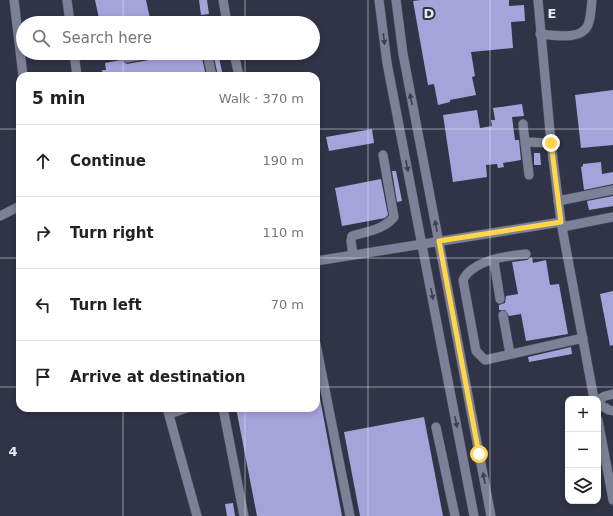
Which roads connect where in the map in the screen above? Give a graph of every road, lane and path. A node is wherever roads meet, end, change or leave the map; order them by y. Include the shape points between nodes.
1 (14, 0) edge
2 (67, 0) edge
3 (223, 0) edge
4 (379, 0) edge
5 (396, 0) edge
6 (538, 0) edge
7 (592, 0) edge
8 (16, 16) edge
9 (69, 16) edge
10 (226, 16) edge
11 (540, 34) junction
12 (22, 60) edge
13 (75, 60) edge
14 (209, 60) edge
15 (236, 60) edge
16 (23, 72) edge
17 (76, 72) edge
18 (211, 72) edge
19 (238, 72) edge
20 (523, 124) dead end
21 (525, 142) junction
22 (551, 143) junction
23 (382, 155) dead end
24 (529, 175) dead end
25 (613, 190) edge
26 (558, 201) junction
27 (16, 208) edge
28 (0, 216) edge
29 (613, 217) edge
30 (562, 225) junction
31 (439, 241) junction
32 (423, 245) junction
33 (526, 254) dead end
34 (353, 255) junction
35 (320, 260) edge
36 (494, 260) junction
37 (500, 300) dead end
38 (503, 315) dead end
39 (583, 338) junction
40 (510, 354) junction
41 (320, 364) edge
42 (613, 394) edge
43 (593, 396) edge
44 (601, 398) edge
45 (601, 406) edge
46 (613, 410) edge
47 (169, 412) edge
48 (224, 412) edge
49 (436, 427) dead end
50 (600, 432) edge
51 (613, 500) edge
52 (197, 516) edge
53 (244, 516) edge
54 (350, 516) edge
55 (455, 516) edge
56 (474, 516) edge
57 (491, 516) edge

1 - 8 street
2 - 9 street
3 - 10 street
4 -> 32 street via 387,63
31 -> 5 street via 403,54
6 - 11 street
7 - 11 street via 588,28 566,36
11 - 22 street
12 - 16 street
13 - 17 street
14 - 18 street
15 - 19 street
20 - 21 street
21 - 22 street
21 - 24 street
22 - 26 street
23 - 34 street via 394,217 381,228 352,236
25 - 26 street
26 - 30 street
27 - 28 street
29 - 30 street
30 - 31 street
30 - 39 street
31 - 32 street
57 -> 31 street
32 - 34 street
32 -> 56 street
33 - 36 street
34 - 35 street
36 - 37 street
36 - 40 street via 475,267 466,273 462,280 479,356 485,360
38 - 40 street
39 - 40 street
39 - 43 street
41 - 54 street
42 - 44 street
45 - 46 street
47 - 52 street
48 - 53 street
49 - 55 street
50 - 51 street

